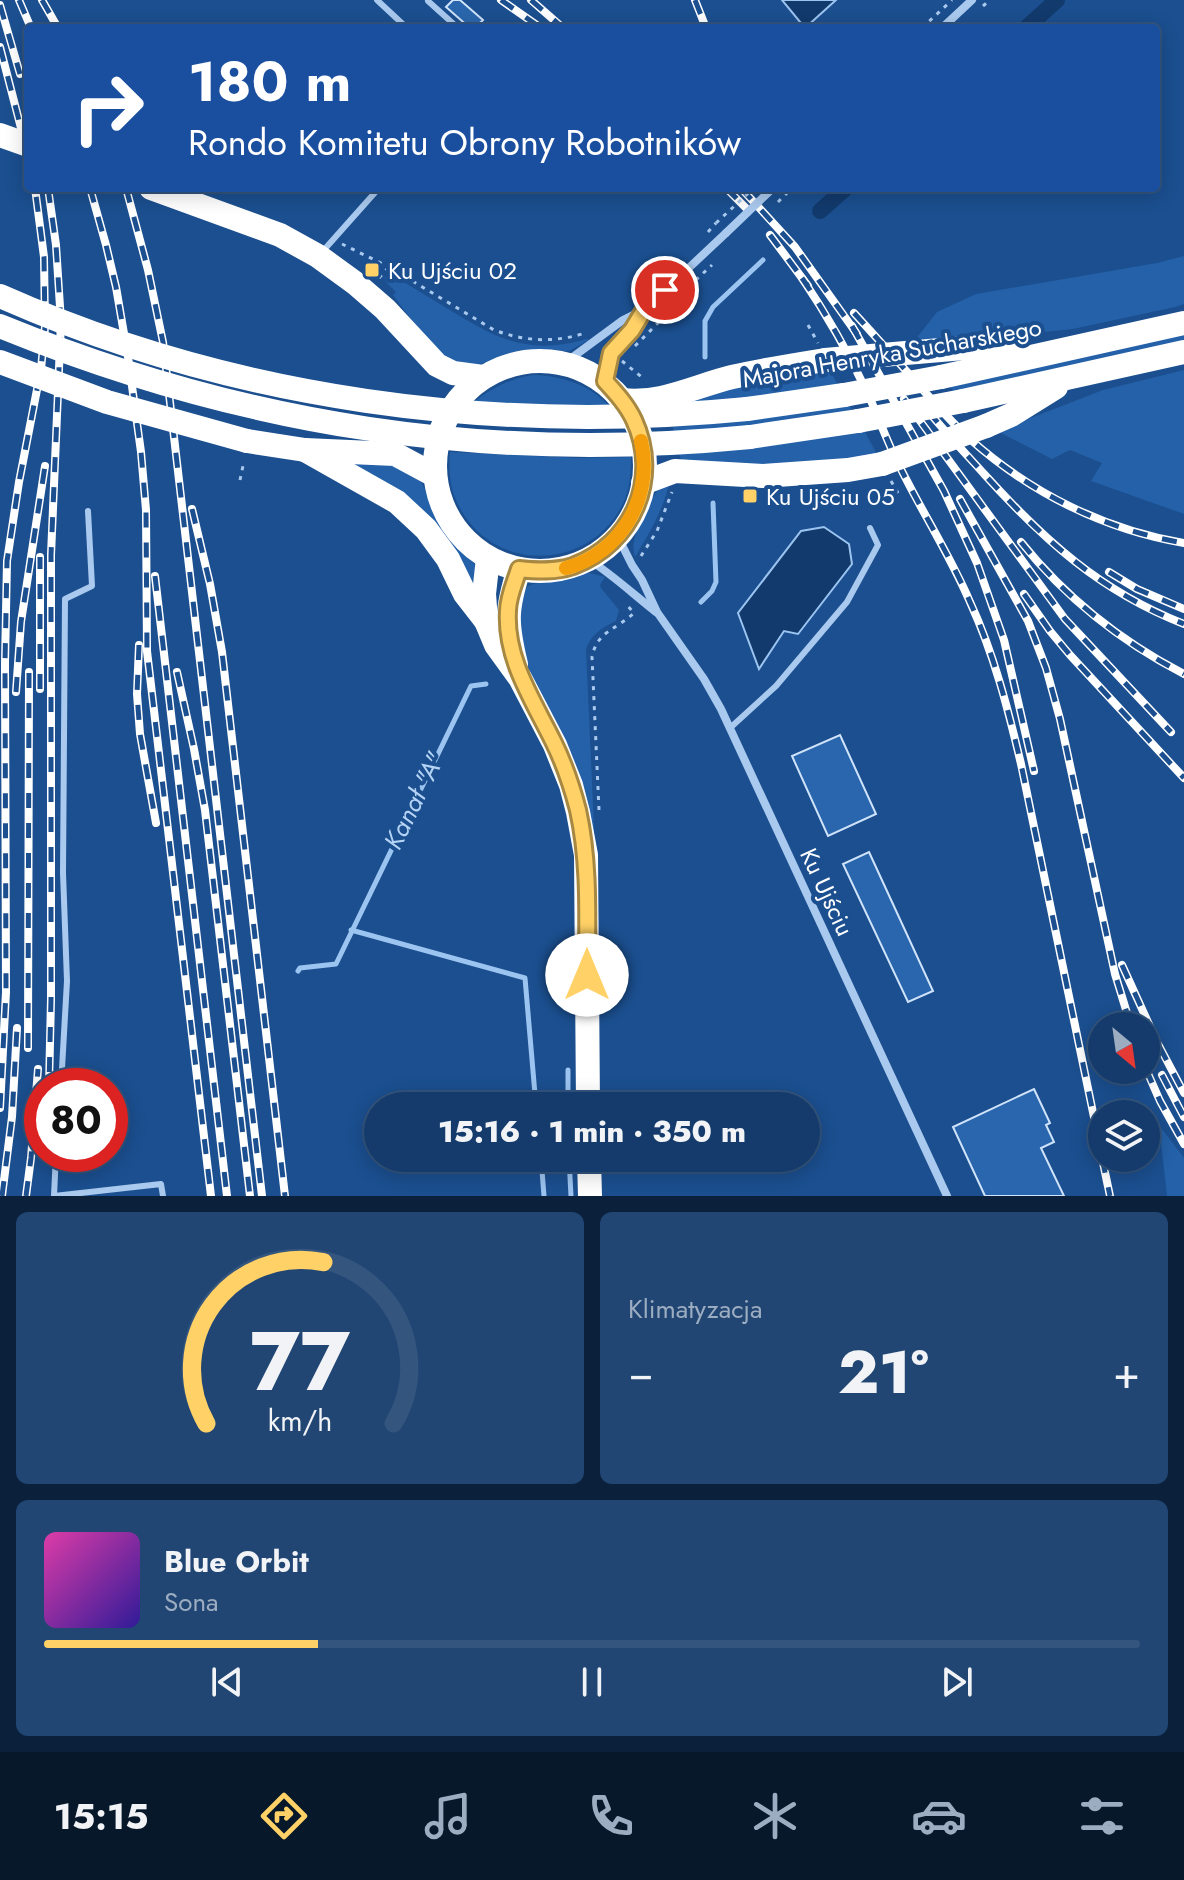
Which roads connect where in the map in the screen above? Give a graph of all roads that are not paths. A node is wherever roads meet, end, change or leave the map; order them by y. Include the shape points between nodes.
1 (377, 0) edge
2 (972, 0) edge
3 (428, 1) edge
4 (403, 24) edge
5 (454, 24) edge
6 (946, 24) edge
7 (0, 135) edge
8 (24, 144) edge
9 (162, 192) edge
10 (375, 192) edge
11 (769, 192) edge
12 (318, 256) junction
13 (0, 296) edge
14 (644, 310) junction
15 (1183, 323) edge
16 (0, 326) edge
17 (1184, 352) edge
18 (1028, 359) junction
19 (0, 362) edge
20 (566, 362) junction
21 (483, 377) junction
22 (1072, 377) junction
23 (605, 381) junction
24 (622, 400) junction
25 (305, 450) junction
26 (434, 475) junction
27 (643, 483) junction
28 (88, 511) dead end
29 (870, 528) dead end
30 (618, 537) junction
31 (488, 558) junction
32 (588, 559) junction
33 (519, 569) junction
34 (657, 612) junction
35 (486, 621) junction
36 (520, 678) junction
37 (730, 728) junction
38 (62, 1068) edge
39 (588, 1092) edge
40 (55, 1172) edge
41 (589, 1172) edge
42 (54, 1196) edge
43 (163, 1196) edge
44 (590, 1196) edge
45 (947, 1196) edge

1 - 4 lane
2 - 6 street
3 - 5 lane
7 - 8 highway, bridge
9 - 12 highway via 280,235
10 - 12 lane
11 - 14 street, bridge
12 - 21 highway via 385,309 437,365
13 - 18 highway, Majora Henryka Sucharskiego, bridge via 81,329 232,375 350,399 544,417 747,409
14 - 20 street
14 - 23 street via 611,353
15 - 18 highway, Majora Henryka Sucharskiego
16 - 22 highway, bridge via 159,383 253,408 376,431 569,445 750,437 858,421
17 - 22 highway
18 - 24 highway, bridge via 976,347 822,354 656,400
19 - 25 highway, bridge via 246,447
20 - 21 highway via 528,362
20 - 23 highway
21 - 26 highway via 444,421
22 - 27 highway, bridge via 1011,415 885,469 763,476 675,471
23 - 24 highway
24 - 27 highway via 640,434
25 - 26 highway via 395,454
25 - 35 highway via 397,502 426,529
26 - 31 highway via 459,532
27 - 30 highway via 636,508
28 - 38 lane via 92,586 65,599 67,981
29 - 37 lane via 878,545 847,602 776,686
30 - 32 highway
30 - 34 street, Ku Ujściu
31 - 33 highway
31 - 35 highway
32 - 33 highway via 557,570
32 - 34 street, Ku Ujściu
33 - 36 highway via 508,609
34 - 37 street, Ku Ujściu via 704,679
35 - 36 highway
36 - 39 highway via 571,785 586,855
37 - 45 street, Ku Ujściu
40 - 42 lane
41 - 44 highway
42 - 43 lane via 161,1184

